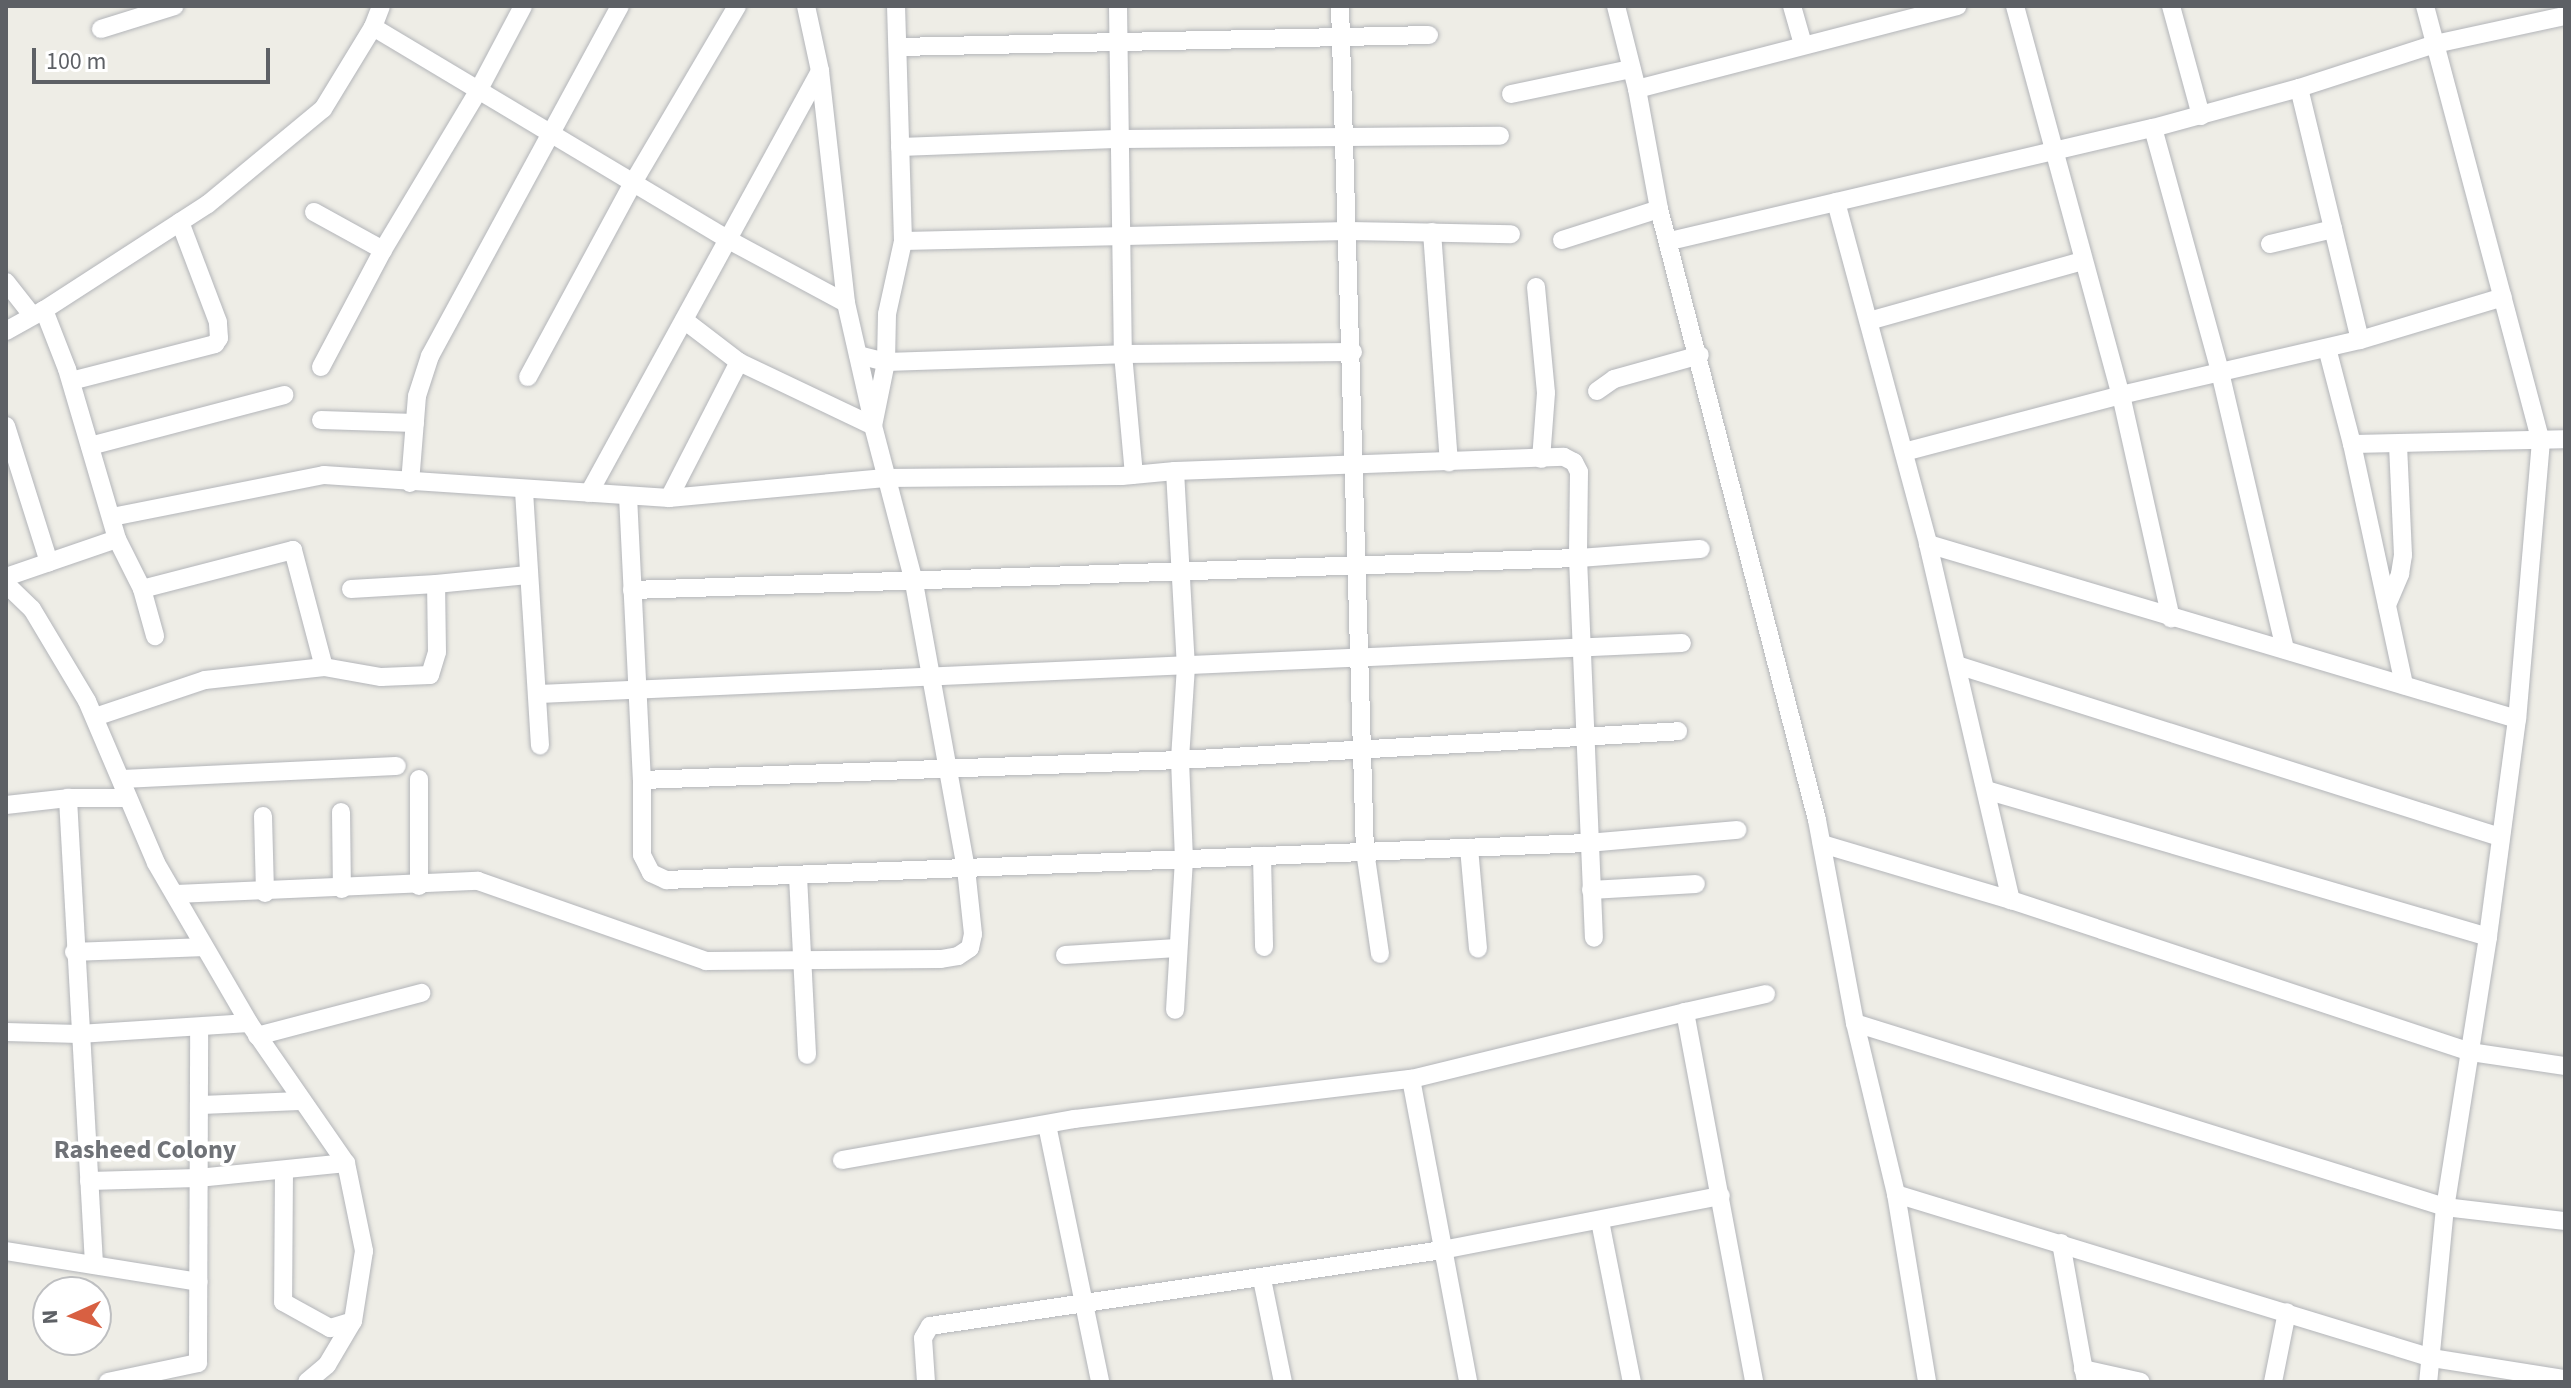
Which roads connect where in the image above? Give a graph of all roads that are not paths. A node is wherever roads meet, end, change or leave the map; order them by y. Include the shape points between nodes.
1 (175, 6) edge
2 (381, 6) edge
3 (523, 6) edge
4 (620, 6) edge
5 (737, 6) edge
6 (806, 6) edge
7 (896, 6) edge
8 (1118, 6) edge
9 (1340, 6) edge
10 (1616, 6) edge
11 (1792, 6) edge
12 (1957, 6) edge
13 (2015, 6) edge
14 (2171, 6) edge
15 (2425, 6) edge
16 (2565, 16) edge
17 (373, 27) junction
18 (101, 29) dead end
19 (1340, 35) junction
20 (1429, 35) dead end
21 (1119, 42) junction
22 (1803, 44) junction
23 (2435, 44) junction
24 (898, 47) junction
25 (1631, 69) junction
26 (820, 71) junction
27 (2299, 88) junction
28 (1637, 89) junction
29 (477, 93) junction
30 (1511, 94) dead end
31 (2201, 116) junction
32 (2153, 128) junction
33 (550, 135) junction
34 (1500, 136) dead end
35 (1122, 139) junction
36 (1345, 139) junction
37 (900, 147) junction
38 (2056, 149) junction
39 (634, 181) junction
40 (1836, 202) junction
41 (1659, 209) junction
42 (314, 212) dead end
43 (180, 222) junction
44 (2333, 229) junction
45 (1348, 231) junction
46 (1432, 232) junction
47 (1511, 234) dead end
48 (1120, 238) junction
49 (727, 239) junction
50 (1562, 240) dead end
51 (903, 241) junction
52 (1670, 241) junction
53 (2270, 244) dead end
54 (383, 250) junction
55 (2083, 261) junction
56 (6, 282) edge
57 (1536, 287) dead end
58 (2503, 297) junction
59 (846, 303) junction
60 (38, 313) junction
61 (684, 320) junction
62 (1869, 321) junction
63 (6, 331) edge
64 (2360, 340) junction
65 (2327, 348) junction
66 (1353, 352) junction
67 (1123, 354) junction
68 (858, 355) junction
69 (1700, 355) junction
70 (739, 362) junction
71 (886, 362) junction
72 (321, 367) dead end
73 (2220, 372) junction
74 (528, 377) dead end
75 (71, 381) junction
76 (1597, 391) dead end
77 (284, 395) dead end
78 (2121, 395) junction
79 (321, 420) dead end
80 (415, 423) junction
81 (6, 426) edge
82 (873, 426) junction
83 (2565, 439) edge
84 (2541, 441) junction
85 (2352, 444) junction
86 (2398, 444) junction
87 (90, 446) junction
88 (1904, 452) junction
89 (1541, 459) junction
90 (1449, 462) junction
91 (1355, 465) junction
92 (1175, 471) junction
93 (1134, 475) junction
94 (885, 478) junction
95 (410, 483) junction
96 (524, 491) junction
97 (589, 493) junction
98 (628, 496) junction
99 (669, 498) junction
100 (112, 517) junction
101 (117, 539) junction
102 (1928, 544) junction
103 (1701, 549) dead end
104 (1578, 558) junction
105 (49, 562) junction
106 (1357, 566) junction
107 (1178, 571) junction
108 (528, 575) junction
109 (6, 577) edge
110 (914, 582) junction
111 (6, 584) edge
112 (436, 584) junction
113 (142, 589) junction
114 (351, 589) dead end
115 (632, 590) junction
116 (2387, 605) junction
117 (2171, 618) junction
118 (155, 636) dead end
119 (1682, 643) dead end
120 (1581, 649) junction
121 (2285, 649) junction
122 (1360, 656) junction
123 (1957, 665) junction
124 (1186, 666) junction
125 (324, 667) junction
126 (931, 675) junction
127 (2404, 685) junction
128 (638, 692) junction
129 (539, 694) junction
130 (95, 717) junction
131 (2517, 719) junction
132 (1678, 731) dead end
133 (1584, 737) junction
134 (540, 745) dead end
135 (1363, 748) junction
136 (1180, 760) junction
137 (397, 766) dead end
138 (946, 770) junction
139 (121, 779) junction
140 (419, 779) dead end
141 (642, 780) junction
142 (1986, 790) junction
143 (68, 798) junction
144 (128, 798) junction
145 (6, 805) edge
146 (341, 812) dead end
147 (263, 816) dead end
148 (1737, 830) dead end
149 (2500, 837) junction
150 (1588, 843) junction
151 (1822, 844) junction
152 (1469, 848) junction
153 (1365, 851) junction
154 (1262, 856) junction
155 (1184, 859) junction
156 (966, 869) junction
157 (798, 876) junction
158 (1696, 884) dead end
159 (419, 886) junction
160 (342, 889) junction
161 (1591, 890) junction
162 (265, 893) junction
163 (176, 894) junction
164 (2011, 900) junction
165 (2488, 937) junction
166 (1594, 938) dead end
167 (204, 947) junction
168 (1264, 947) dead end
169 (1177, 948) junction
170 (1478, 949) dead end
171 (74, 952) junction
172 (1380, 954) dead end
173 (1065, 955) dead end
174 (801, 960) junction
175 (421, 993) dead end
176 (1766, 994) dead end
177 (1175, 1010) dead end
178 (1685, 1012) junction
179 (1855, 1023) junction
180 (199, 1027) junction
181 (253, 1030) junction
182 (6, 1032) edge
183 (79, 1034) junction
184 (2470, 1052) junction
185 (807, 1055) dead end
186 (2565, 1066) edge
187 (1411, 1079) junction
188 (300, 1101) junction
189 (201, 1105) junction
190 (1047, 1125) junction
191 (842, 1160) dead end
192 (346, 1163) junction
193 (284, 1170) junction
194 (198, 1178) junction
195 (89, 1181) junction
196 (1896, 1194) junction
197 (1721, 1196) junction
198 (2445, 1207) junction
199 (1600, 1221) junction
200 (2565, 1221) edge
201 (2061, 1243) junction
202 (1442, 1250) junction
203 (6, 1251) edge
204 (94, 1264) junction
205 (1262, 1279) junction
206 (199, 1282) junction
207 (1087, 1304) junction
208 (2287, 1312) junction
209 (353, 1321) junction
210 (2432, 1358) junction
211 (2085, 1375) edge
212 (2554, 1379) edge
213 (108, 1382) edge
214 (307, 1382) edge
215 (926, 1382) edge
216 (1100, 1382) edge
217 (1283, 1382) edge
218 (1468, 1382) edge
219 (1632, 1382) edge
220 (1754, 1382) edge
221 (1927, 1382) edge
222 (2141, 1382) edge
223 (2273, 1382) edge
224 (2428, 1382) edge

1 - 18 street
2 - 17 street
3 - 29 street
4 - 33 street
5 - 39 street
6 - 26 street
7 - 24 street
8 - 21 street
9 - 19 street
10 - 25 street
11 - 22 street
12 - 22 street
13 - 38 street
14 - 31 street
15 - 23 street
16 - 23 street
17 - 29 street
17 - 43 street via 323,109
19 - 20 street
19 - 21 street
19 - 36 street
21 - 24 street
21 - 35 street
22 - 28 street
23 - 27 street
23 - 58 street
24 - 37 street
25 - 28 street
25 - 30 street
26 - 49 street
26 - 59 street
27 - 31 street
27 - 44 street
28 - 41 street
29 - 33 street
29 - 54 street
31 - 32 street
32 - 38 street
32 - 73 street
33 - 39 street
33 - 80 street via 430,356
34 - 36 street
35 - 36 street
35 - 37 street
35 - 48 street
36 - 45 street
37 - 51 street
38 - 40 street
38 - 55 street
39 - 49 street
39 - 74 street
40 - 52 street
40 - 62 street
41 - 50 street
41 - 52 street
42 - 54 street
43 - 60 street
43 - 75 street via 218,322 215,344
44 - 53 street
44 - 64 street
45 - 46 street
45 - 48 street
45 - 66 street
46 - 47 street
46 - 90 street
48 - 51 street
48 - 67 street
49 - 59 street
49 - 61 street
51 - 71 street via 887,314
52 - 69 street
54 - 72 street
55 - 62 street
55 - 78 street
56 - 60 street
57 - 89 street via 1546,393
58 - 64 street
58 - 84 street
59 - 68 street
60 - 63 street
60 - 75 street
61 - 70 street
61 - 97 street
62 - 88 street
64 - 65 street
65 - 73 street
65 - 85 street
66 - 67 street
66 - 91 street
67 - 71 street
67 - 93 street
68 - 71 street
68 - 82 street
69 - 76 street via 1614,379
69 - 151 street
70 - 82 street
70 - 99 street
71 - 82 street
73 - 78 street
73 - 121 street
75 - 87 street
77 - 87 street
78 - 88 street
78 - 117 street
79 - 80 street
80 - 95 street
81 - 105 street
82 - 94 street
83 - 84 street
84 - 86 street
84 - 131 street
85 - 86 street
85 - 116 street
86 - 116 street via 2403,555
87 - 100 street
88 - 102 street
89 - 90 street
89 - 104 street via 1564,457 1579,472
90 - 91 street
91 - 92 street
91 - 106 street
92 - 93 street
92 - 107 street
93 - 94 street
94 - 99 street
94 - 110 street
95 - 96 street
95 - 100 street via 324,475
96 - 97 street
96 - 108 street
97 - 98 street
98 - 99 street
98 - 115 street
100 - 101 street
101 - 105 street
101 - 113 street
102 - 117 street
102 - 123 street
103 - 104 street
104 - 106 street
104 - 120 street
105 - 109 street
106 - 107 street
106 - 122 street
107 - 110 street
107 - 124 street
108 - 112 street
108 - 129 street
110 - 115 street
110 - 126 street
111 - 130 street via 32,609
112 - 114 street
112 - 125 street via 437,652 430,675 381,677
113 - 118 street
113 - 125 street via 293,550
115 - 128 street
116 - 127 street
117 - 121 street
119 - 120 street
120 - 122 street
120 - 133 street
121 - 127 street
122 - 124 street
122 - 135 street
123 - 142 street
123 - 149 street
124 - 126 street
124 - 136 street
125 - 130 street via 205,680
126 - 128 street
126 - 138 street
127 - 131 street
128 - 129 street
128 - 141 street
129 - 134 street
130 - 139 street
131 - 149 street
132 - 133 street
133 - 135 street
133 - 150 street
135 - 136 street
135 - 153 street
136 - 138 street
136 - 155 street
137 - 139 street
138 - 141 street
138 - 156 street
139 - 144 street
140 - 159 street
141 - 157 street via 642,855 651,873 666,880
142 - 164 street
142 - 165 street
143 - 144 street
143 - 145 street
143 - 171 street
144 - 163 street via 156,863
146 - 160 street
147 - 162 street
148 - 150 street
149 - 165 street
150 - 152 street
150 - 161 street
151 - 164 street
151 - 179 street
152 - 153 street
152 - 170 street
153 - 154 street
153 - 172 street
154 - 155 street
154 - 168 street
155 - 156 street
155 - 169 street
156 - 157 street
156 - 174 street via 973,934 970,948 958,956
157 - 174 street
158 - 161 street
159 - 160 street
159 - 174 street via 478,881 706,961
160 - 162 street
161 - 166 street
162 - 163 street
163 - 167 street
164 - 184 street
165 - 184 street
167 - 171 street
167 - 181 street
169 - 173 street
169 - 177 street
171 - 183 street
174 - 185 street
175 - 181 street
176 - 178 street
178 - 187 street
178 - 197 street
179 - 196 street
179 - 198 street
180 - 181 street
180 - 183 street
180 - 189 street
181 - 188 street
182 - 183 street
183 - 195 street
184 - 186 street
184 - 198 street
187 - 190 street
187 - 202 street
188 - 189 street
188 - 192 street
189 - 194 street
190 - 191 street
190 - 207 street
192 - 193 street
192 - 209 street via 364,1251
193 - 194 street
193 - 209 street via 283,1302 330,1328
194 - 195 street
194 - 206 street
195 - 204 street
196 - 201 street
196 - 221 street
197 - 199 street
197 - 220 street
198 - 200 street
198 - 210 street
199 - 202 street
199 - 219 street
201 - 208 street
201 - 211 street
202 - 205 street
202 - 218 street
203 - 204 street
204 - 206 street
205 - 207 street
205 - 217 street
206 - 213 street via 198,1363
207 - 215 street via 930,1326 923,1338
207 - 216 street
208 - 210 street
208 - 223 street
209 - 214 street via 327,1365
210 - 212 street
210 - 224 street
211 - 222 street

